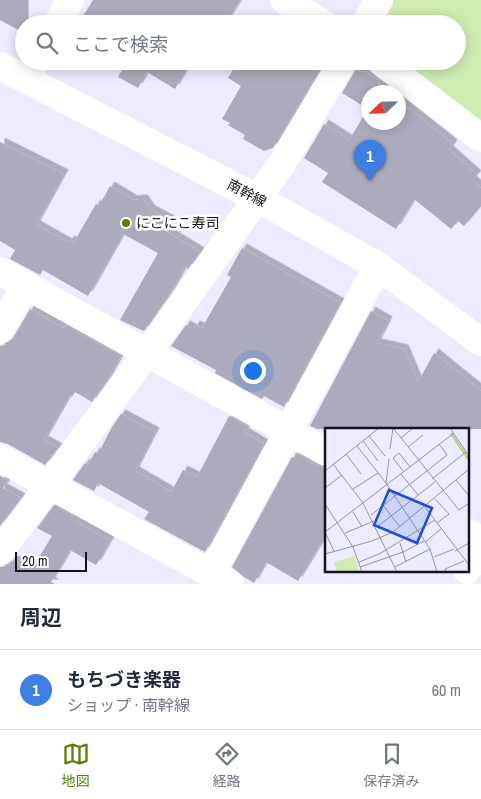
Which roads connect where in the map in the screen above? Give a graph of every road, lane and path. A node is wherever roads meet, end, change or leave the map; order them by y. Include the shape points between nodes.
1 (70, 0) edge
2 (284, 0) edge
3 (379, 0) edge
4 (62, 15) edge
5 (309, 15) edge
6 (370, 15) edge
7 (0, 66) edge
8 (15, 68) edge
9 (31, 70) edge
10 (338, 70) edge
11 (392, 70) edge
12 (481, 138) edge
13 (258, 198) junction
14 (378, 266) junction
15 (0, 271) edge
16 (26, 285) junction
17 (0, 330) edge
18 (481, 342) edge
19 (147, 354) junction
20 (289, 430) junction
21 (325, 451) edge
22 (0, 458) edge
23 (49, 486) junction
24 (468, 533) edge
25 (481, 540) edge
26 (0, 552) edge
27 (481, 552) edge
28 (468, 569) edge
29 (465, 572) edge
30 (220, 579) edge
31 (456, 584) edge

1 - 4 street
2 - 5 street
3 - 6 street
7 - 8 street, 南幹線
9 - 13 street, 南幹線
10 - 13 street
11 - 12 street
13 - 14 street, 南幹線
13 - 19 street
14 - 18 street, 南幹線
14 - 20 street
15 - 16 street
16 - 17 street
16 - 19 street
19 - 20 street
19 - 23 street
20 - 21 street
20 - 30 street
22 - 23 street
23 - 26 street
23 - 30 street
24 - 25 street
27 - 28 street
29 - 31 street

